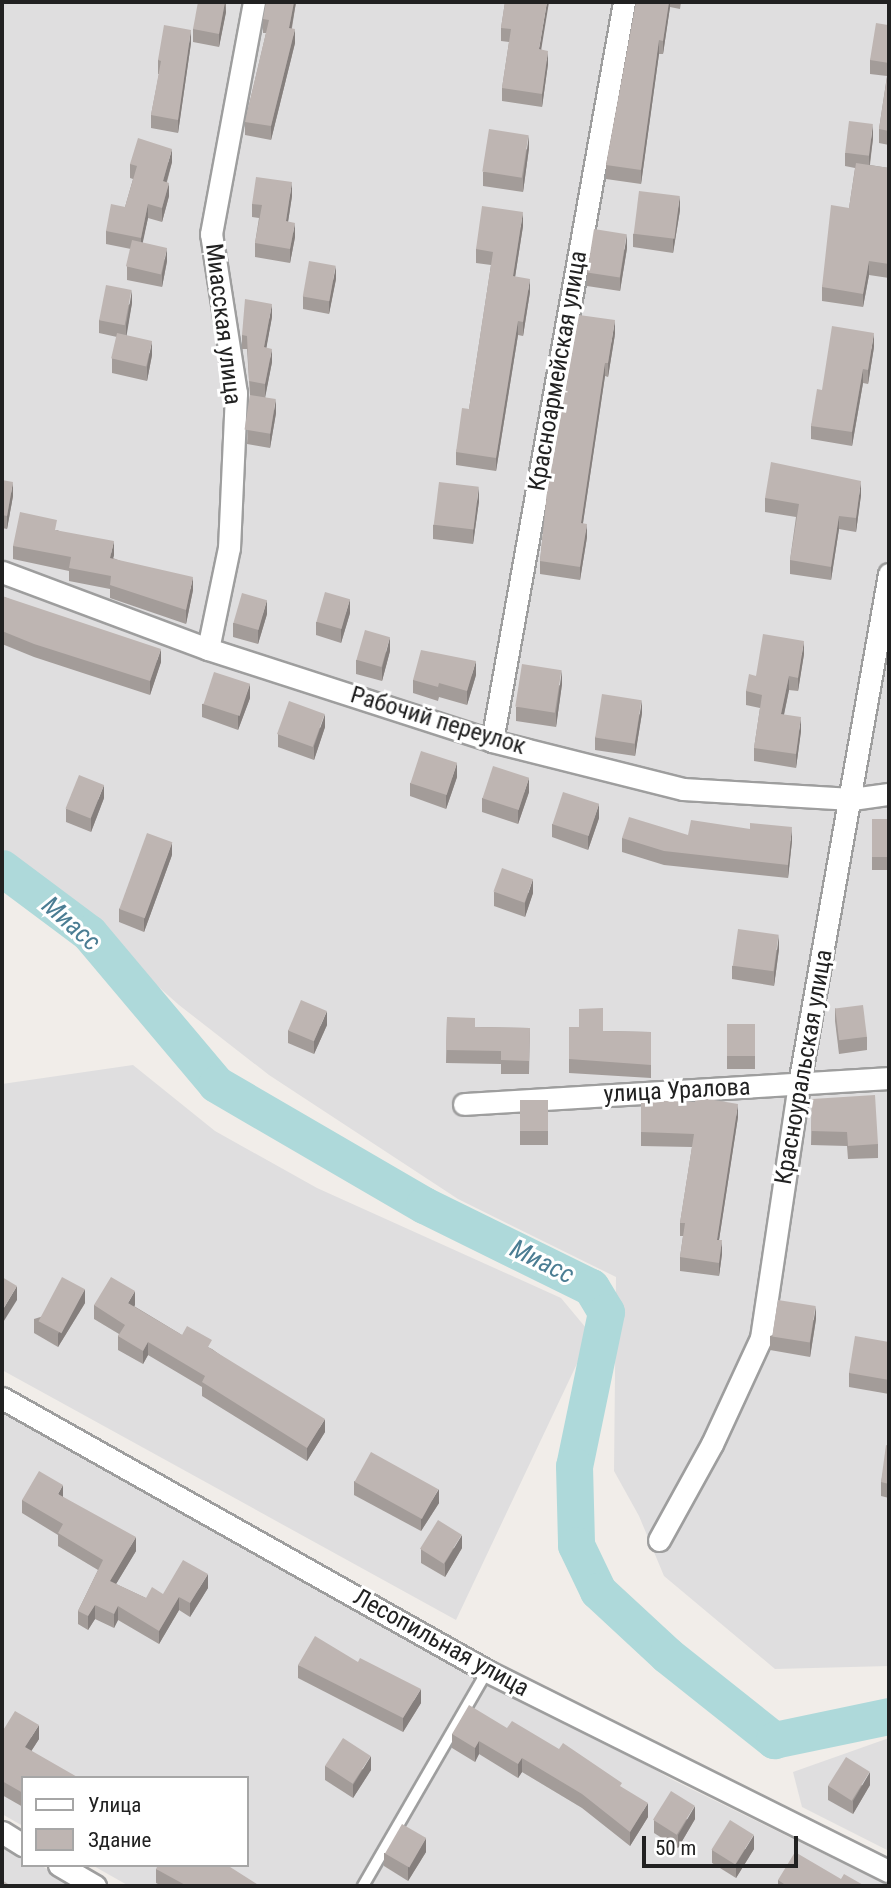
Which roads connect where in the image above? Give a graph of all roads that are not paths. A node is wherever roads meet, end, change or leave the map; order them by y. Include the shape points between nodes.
1 (254, 2) edge
2 (624, 2) edge
3 (2, 572) edge
4 (889, 574) edge
5 (208, 649) junction
6 (492, 741) junction
7 (889, 794) edge
8 (852, 799) junction
9 (889, 1078) edge
10 (799, 1084) junction
11 (464, 1104) dead end
12 (2, 1398) edge
13 (659, 1540) dead end
14 (487, 1671) junction
15 (2, 1832) edge
16 (21, 1843) edge
17 (63, 1867) edge
18 (889, 1871) edge
19 (96, 1886) edge
20 (363, 1886) edge

1 - 5 street, Миасская улица via 211,234 236,393 229,548
2 - 6 street, Красноармейская улица
3 - 5 street, Рабочий переулок
4 - 8 street, Красноуральская улица
5 - 6 street, Рабочий переулок
6 - 8 street, Рабочий переулок via 683,789
7 - 8 street, Рабочий переулок
8 - 10 street, Красноуральская улица
9 - 10 street, улица Уралова
10 - 11 street, улица Уралова
10 - 13 street, Красноуральская улица via 761,1338 712,1444
12 - 14 street, Лесопильная улица
14 - 18 street, Лесопильная улица
14 - 20 lane
15 - 16 street
17 - 19 street

